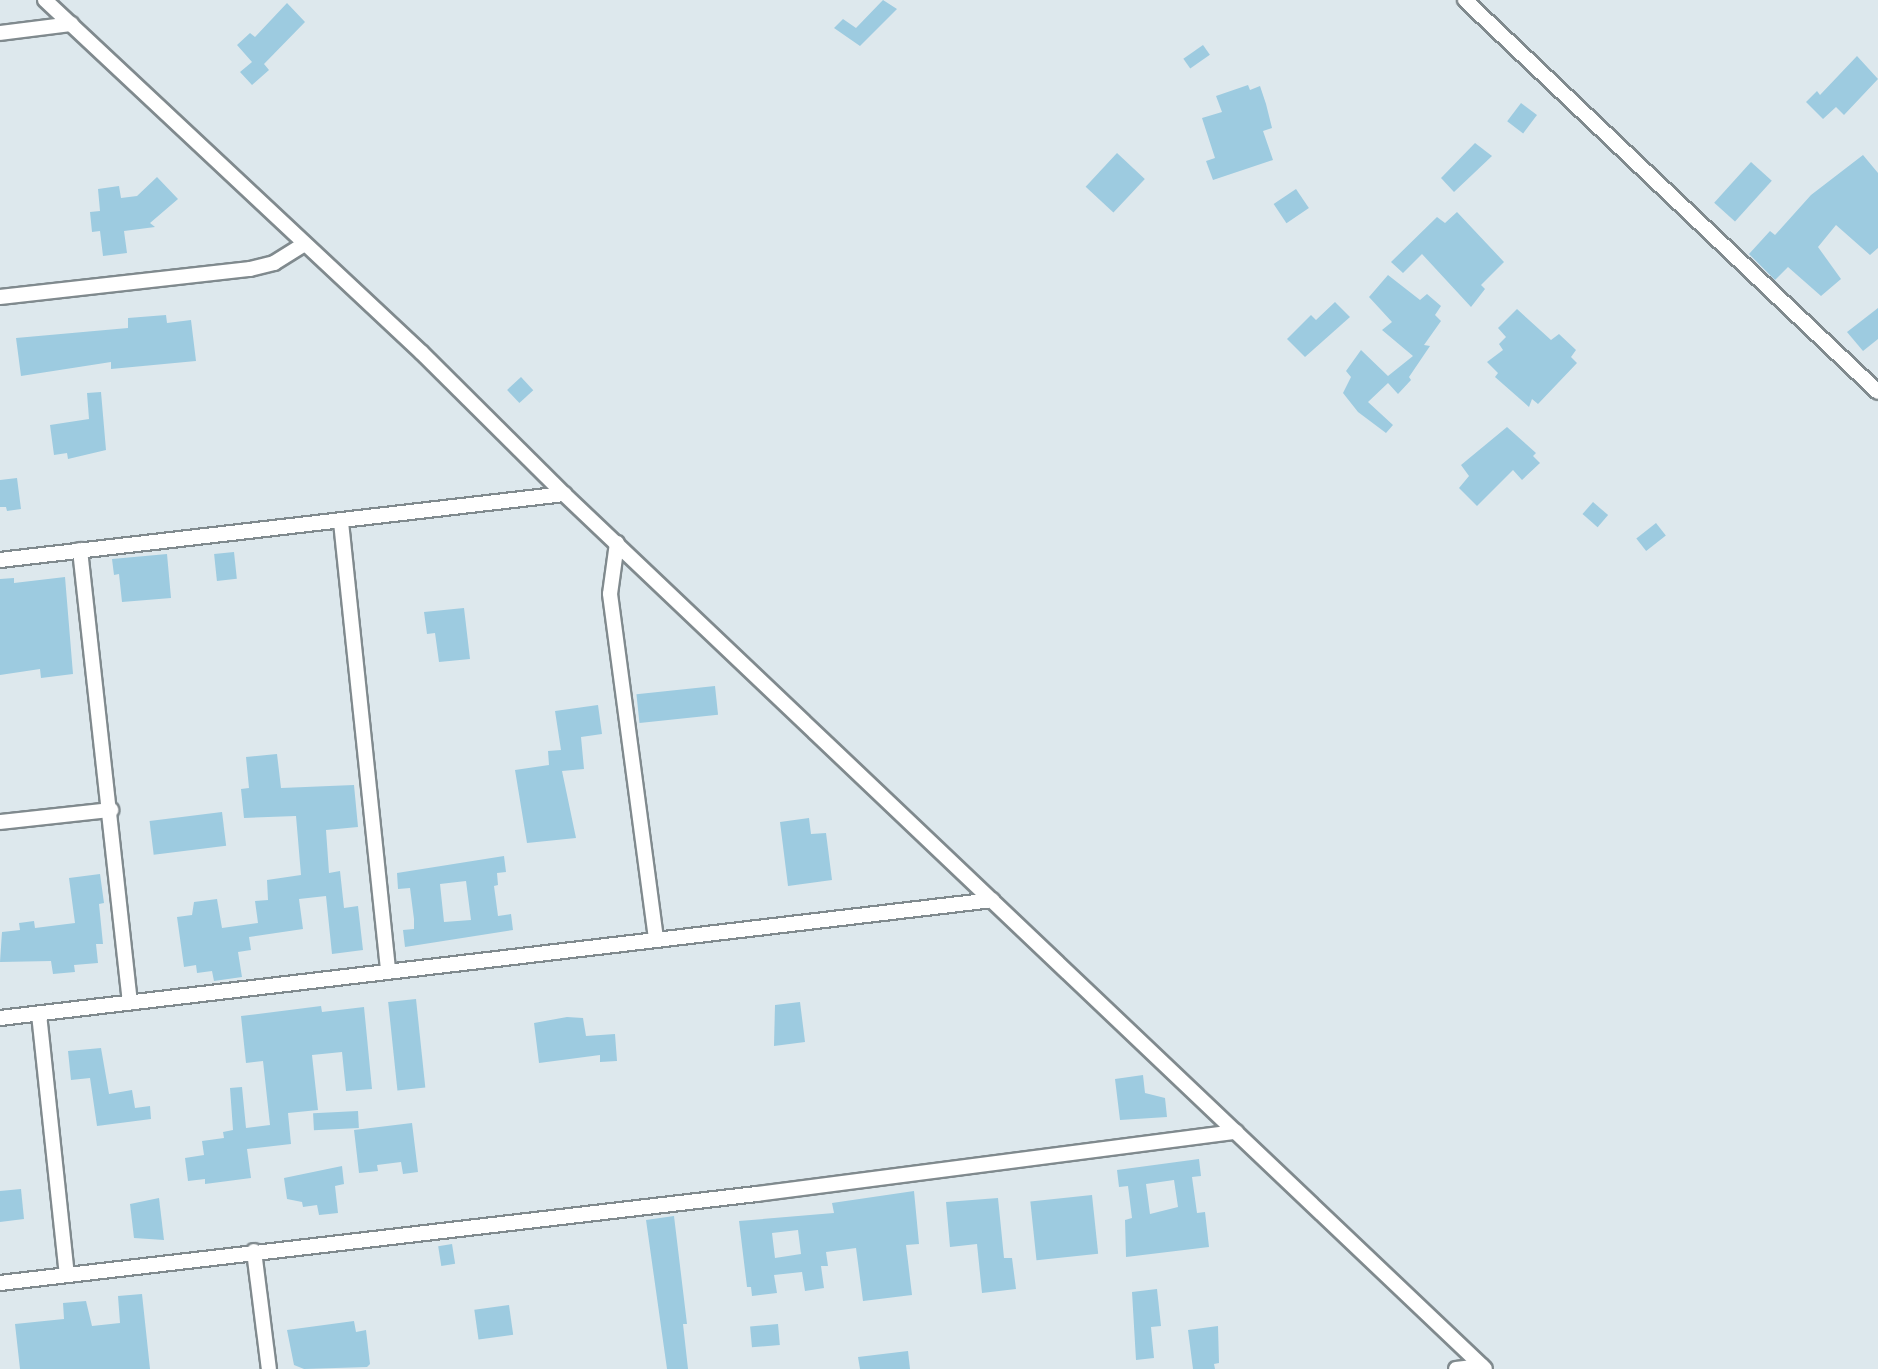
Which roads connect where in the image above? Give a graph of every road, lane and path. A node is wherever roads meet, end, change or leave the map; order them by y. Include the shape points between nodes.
1 (45, 0) edge
2 (1465, 0) edge
3 (71, 24) junction
4 (0, 33) edge
5 (303, 245) junction
6 (0, 297) edge
7 (1878, 392) edge
8 (564, 494) junction
9 (341, 522) junction
10 (617, 543) junction
11 (80, 550) junction
12 (0, 560) edge
13 (110, 810) junction
14 (0, 822) edge
15 (992, 900) junction
16 (656, 940) junction
17 (388, 972) junction
18 (130, 1002) junction
19 (39, 1014) junction
20 (0, 1018) edge
21 (1236, 1132) junction
22 (254, 1251) junction
23 (67, 1275) junction
24 (0, 1283) edge
25 (1483, 1367) edge
26 (270, 1369) edge
27 (1456, 1369) edge

1 - 3 street
2 - 7 street
3 - 4 street
3 - 5 street
5 - 6 street via 274,263 250,269
5 - 8 street via 422,353
8 - 9 street
8 - 10 street
9 - 11 street
9 - 17 street
10 - 15 street
10 - 16 street via 610,594
11 - 12 street
11 - 13 street
13 - 14 street
13 - 18 street
15 - 16 street
15 - 21 street
16 - 17 street
17 - 18 street
18 - 19 street
19 - 20 street
19 - 23 street
21 - 22 street via 771,1192
21 - 25 street
22 - 23 street
22 - 26 street
23 - 24 street
25 - 27 street

